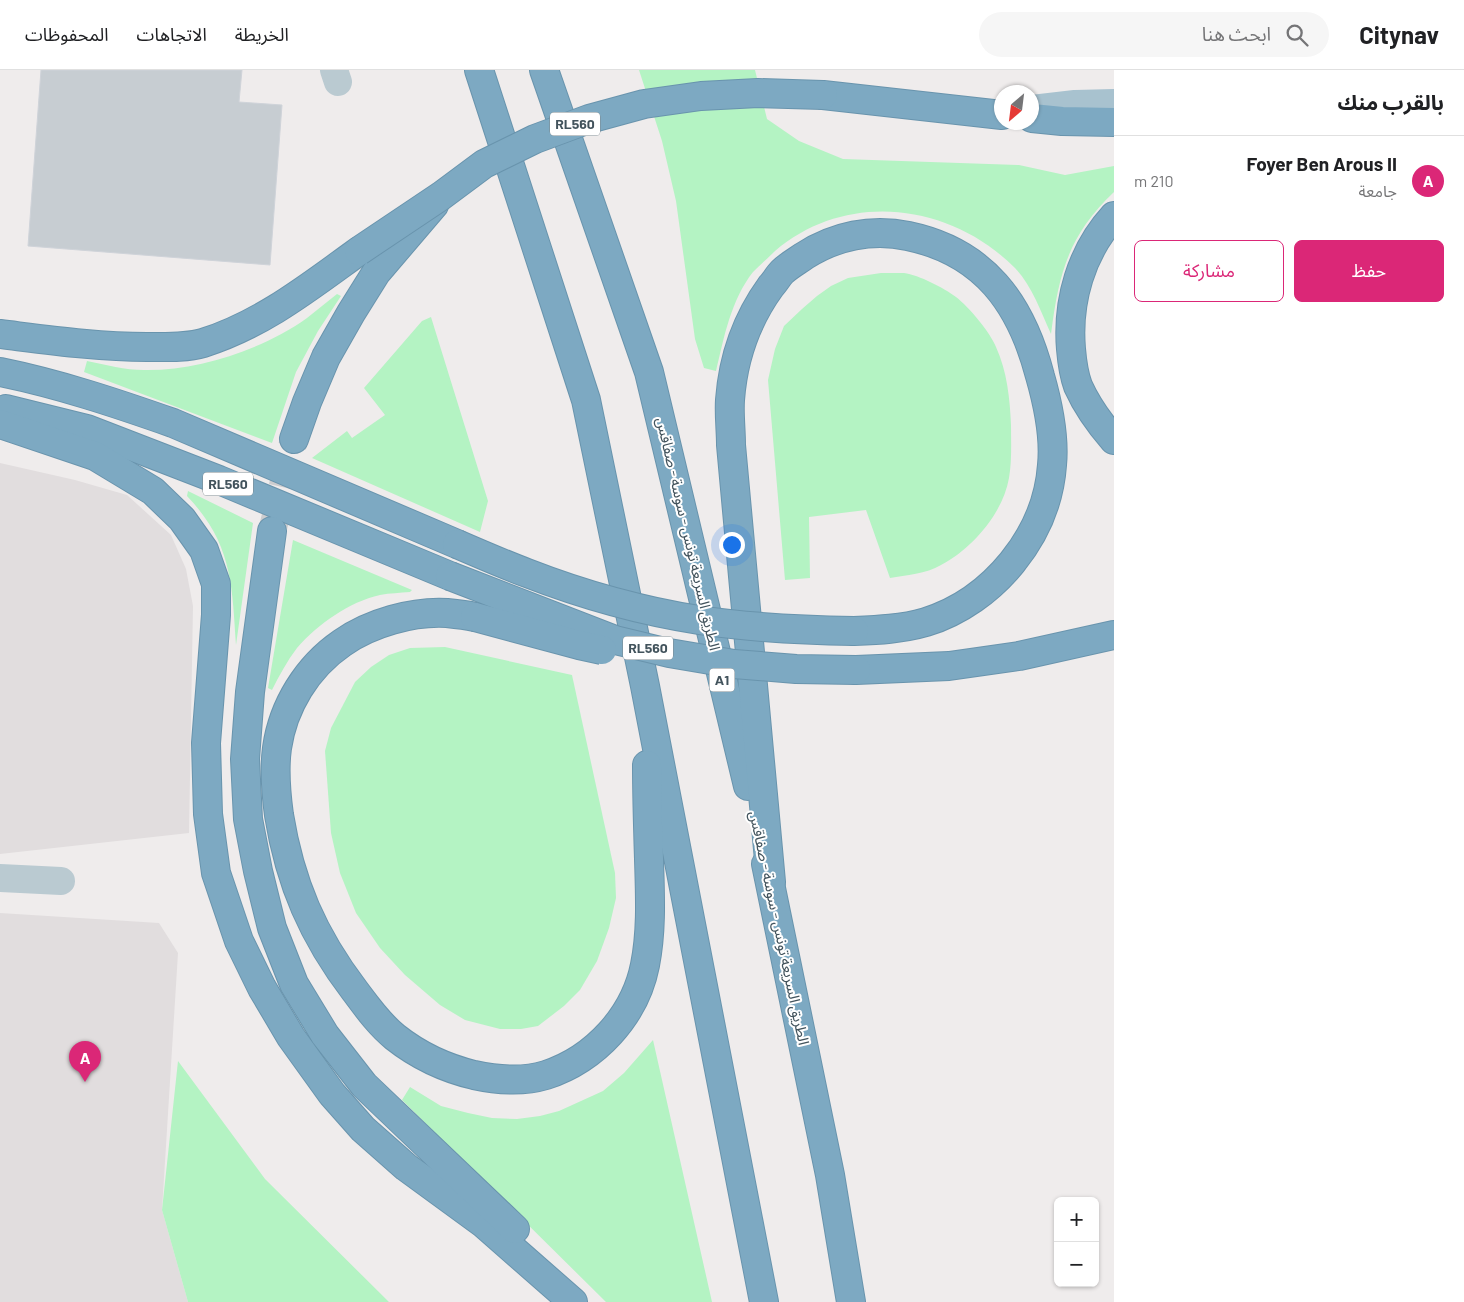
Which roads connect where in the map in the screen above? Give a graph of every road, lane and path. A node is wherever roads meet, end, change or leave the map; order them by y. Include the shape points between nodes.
1 (479, 70) edge
2 (544, 70) edge
3 (1114, 103) edge
4 (1039, 108) edge
5 (994, 113) edge
6 (1039, 119) edge
7 (1114, 122) edge
8 (442, 196) junction
9 (1114, 216) edge
10 (0, 334) edge
11 (0, 372) edge
12 (0, 408) edge
13 (0, 424) edge
14 (294, 439) tunnel mouth
15 (1114, 440) edge
16 (272, 531) tunnel mouth
17 (1114, 635) edge
18 (669, 653) junction
19 (645, 686) junction
20 (0, 878) edge
21 (62, 880) dead end
22 (771, 882) junction
23 (564, 1294) edge
24 (764, 1302) edge
25 (851, 1302) edge

1 - 19 highway via 586,400
2 - 22 highway, الطريق السريعة تونس - سوسة - صفاقس / A1 via 649,372
3 - 4 main road
5 - 8 highway, RL560, bridge via 823,95 758,93 644,104 589,119 535,139 484,164
6 - 7 highway
8 - 10 highway, RL560, bridge via 280,308 244,327 202,343 116,347
8 - 14 highway via 376,273 326,357
9 - 15 highway via 1098,237 1077,280 1071,306 1070,333 1078,385 1089,407
11 - 22 highway, bridge via 127,406 173,423 528,574 592,595 698,620 751,626 802,630 885,629 944,615 983,592 1012,562 1032,534 1049,486 1052,465 1049,414 1035,357 1016,313 987,274 968,260 947,248 902,235 880,232 836,240 782,271 745,330 736,360 730,400 731,445
12 - 18 highway, RL560, bridge via 87,429 523,605 615,640
13 - 23 highway via 95,456 153,492 182,519 204,550 216,584 206,743 208,814 216,873 239,941 291,1037 332,1094 363,1129 406,1167 484,1224
16 - 23 highway via 250,692 245,759 248,819 272,928 294,984 325,1034 364,1085 517,1230
17 - 18 highway, RL560, bridge via 1019,656 949,666 856,670 734,664
18 - 19 highway, bridge via 618,653 475,617 445,613 416,615 388,621 349,638 316,664 303,681 282,725 277,748 278,806 291,870 318,935 337,967 375,1017 413,1050 460,1072 509,1080 534,1078 556,1072 593,1050 609,1035 632,1002 645,964 650,910
19 - 24 highway
20 - 21 street
22 - 25 highway, الطريق السريعة تونس - سوسة - صفاقس / A1 via 830,1175

